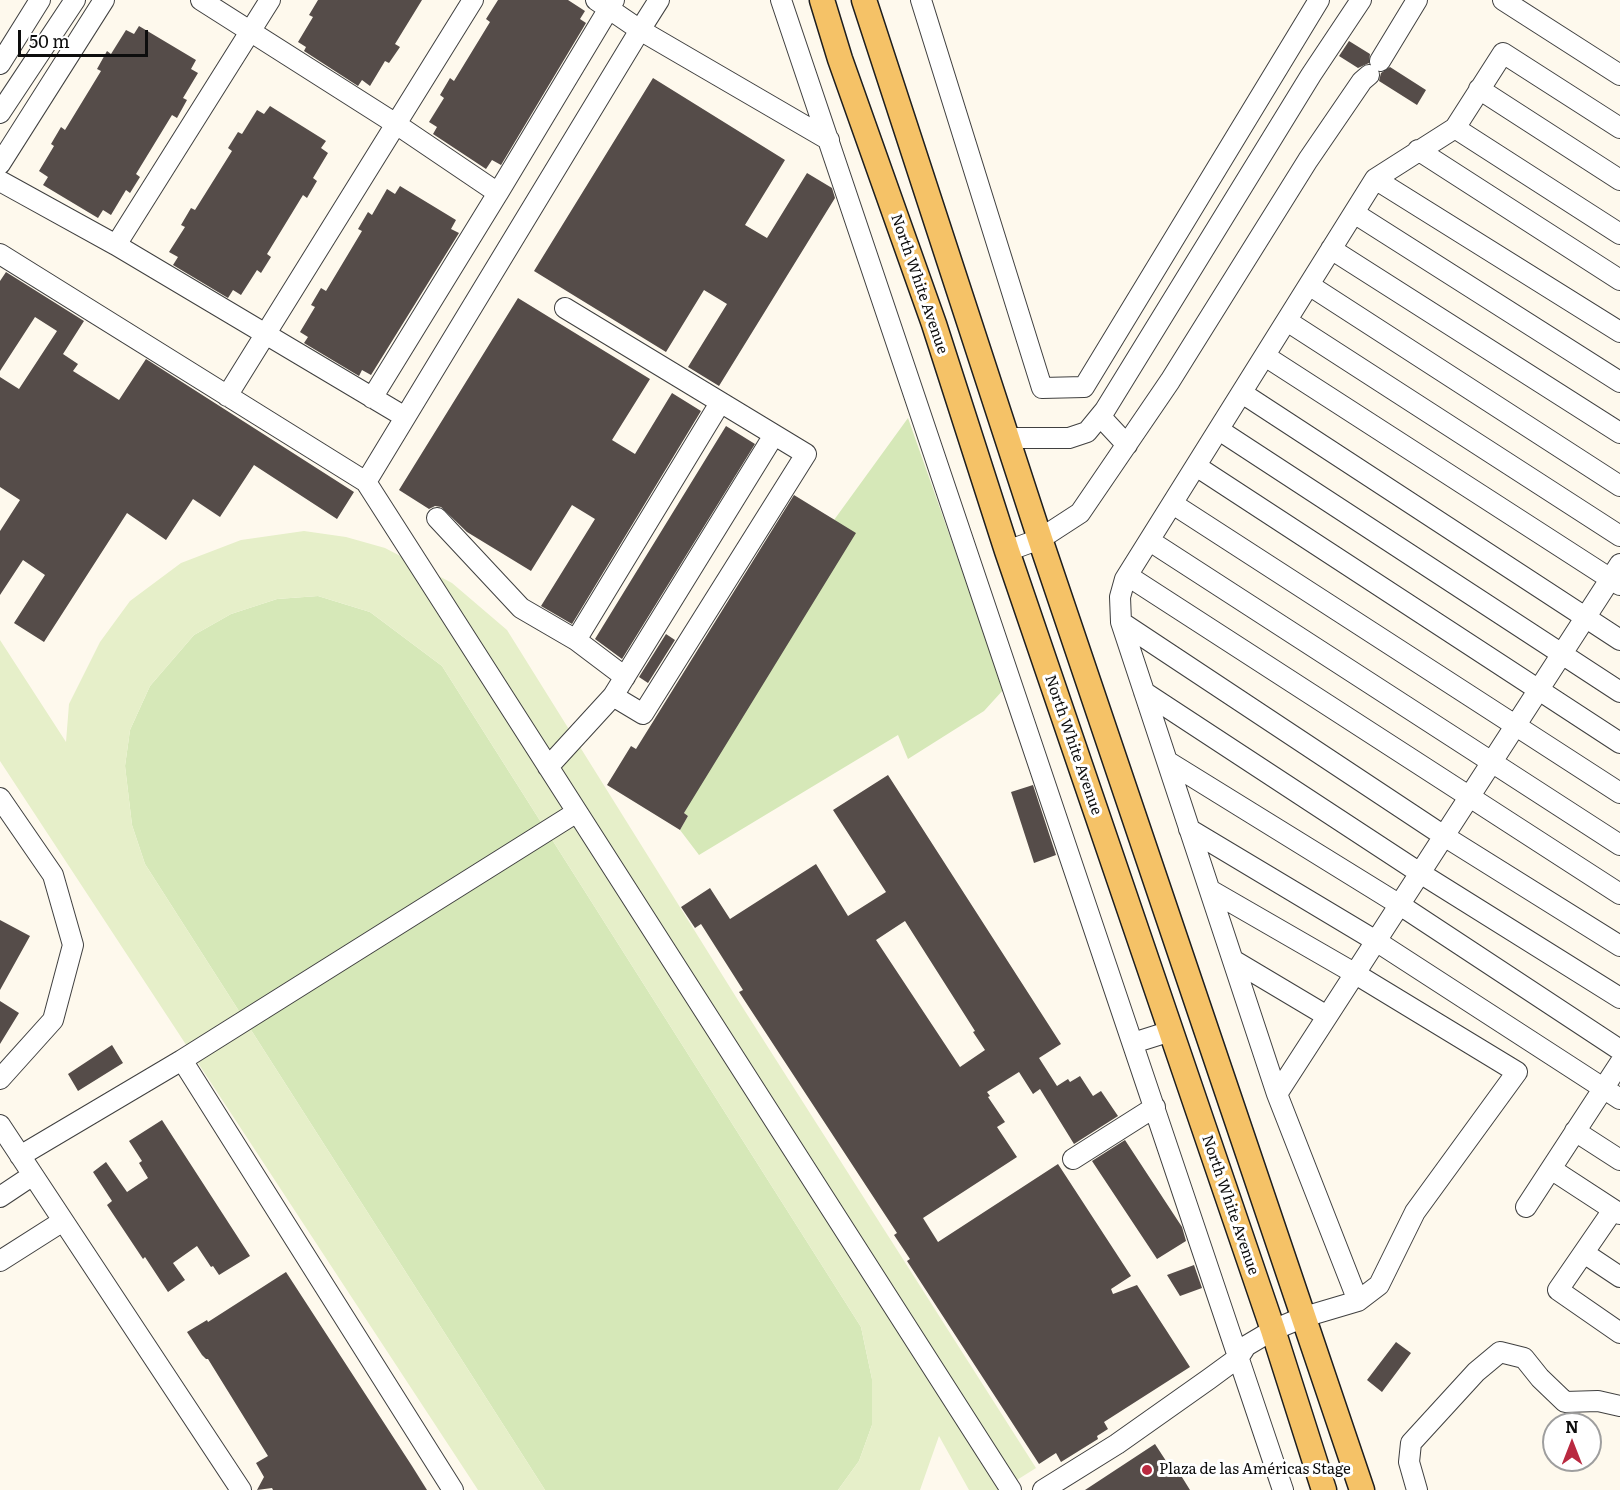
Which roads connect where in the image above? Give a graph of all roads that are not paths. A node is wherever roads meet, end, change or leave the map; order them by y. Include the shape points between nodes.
1 (40, 0) edge
2 (75, 0) edge
3 (104, 0) edge
4 (201, 0) edge
5 (270, 0) edge
6 (473, 0) edge
7 (659, 0) edge
8 (781, 0) edge
9 (822, 0) edge
10 (864, 0) edge
11 (921, 0) edge
12 (1320, 0) edge
13 (1362, 0) edge
14 (1417, 0) edge
15 (1503, 0) edge
16 (606, 3) edge
17 (251, 30) junction
18 (640, 30) junction
19 (0, 64) edge
20 (1620, 75) edge
21 (1479, 89) junction
22 (0, 113) edge
23 (396, 124) junction
24 (1455, 128) junction
25 (1620, 128) edge
26 (829, 140) junction
27 (1418, 150) junction
28 (0, 164) edge
29 (1375, 179) junction
30 (1620, 180) edge
31 (0, 181) edge
32 (498, 193) junction
33 (1354, 213) junction
34 (1620, 234) edge
35 (116, 245) junction
36 (1331, 249) junction
37 (0, 254) edge
38 (1620, 280) edge
39 (1309, 285) junction
40 (565, 308) dead end
41 (1287, 321) junction
42 (1620, 332) edge
43 (265, 333) junction
44 (1265, 356) junction
45 (1620, 382) edge
46 (1242, 393) junction
47 (227, 396) junction
48 (372, 398) junction
49 (720, 403) junction
50 (1100, 416) junction
51 (405, 417) junction
52 (1219, 430) junction
53 (1620, 433) edge
54 (774, 435) junction
55 (1007, 438) junction
56 (1126, 445) junction
57 (1196, 466) junction
58 (366, 482) junction
59 (1620, 486) edge
60 (1173, 504) junction
61 (437, 518) dead end
62 (1620, 536) edge
63 (1041, 539) junction
64 (1150, 541) junction
65 (1007, 551) junction
66 (1128, 576) junction
67 (1617, 576) edge
68 (1585, 618) junction
69 (1121, 622) junction
70 (576, 640) junction
71 (1620, 640) edge
72 (1561, 655) junction
73 (625, 677) junction
74 (1538, 690) junction
75 (1144, 692) junction
76 (1620, 692) edge
77 (613, 696) junction
78 (1516, 725) junction
79 (1620, 743) edge
80 (1167, 761) junction
81 (1491, 763) junction
82 (548, 767) junction
83 (1620, 793) edge
84 (1469, 797) junction
85 (0, 798) edge
86 (577, 813) junction
87 (1190, 829) junction
88 (1444, 836) junction
89 (1620, 845) edge
90 (1420, 873) junction
91 (1210, 890) junction
92 (1620, 894) edge
93 (1400, 905) junction
94 (1376, 941) junction
95 (1620, 946) edge
96 (1233, 960) junction
97 (1354, 973) junction
98 (1620, 998) edge
99 (1327, 1016) junction
100 (1171, 1031) junction
101 (1133, 1043) junction
102 (1620, 1050) edge
103 (182, 1060) junction
104 (1620, 1063) edge
105 (0, 1079) edge
106 (1603, 1088) junction
107 (1277, 1094) junction
108 (1620, 1099) edge
109 (1155, 1107) junction
110 (0, 1125) edge
111 (1575, 1131) junction
112 (20, 1156) junction
113 (1072, 1159) dead end
114 (1620, 1160) edge
115 (1551, 1169) junction
116 (33, 1175) junction
117 (0, 1197) edge
118 (1526, 1207) dead end
119 (1617, 1212) edge
120 (63, 1221) junction
121 (1584, 1253) junction
122 (0, 1262) edge
123 (1620, 1276) edge
124 (1358, 1301) junction
125 (1304, 1317) junction
126 (1273, 1330) junction
127 (1620, 1333) edge
128 (1242, 1351) junction
129 (1620, 1406) edge
130 (241, 1490) edge
131 (453, 1490) edge
132 (1011, 1490) edge
133 (1043, 1490) edge
134 (1283, 1490) edge
135 (1324, 1490) edge
136 (1362, 1490) edge
137 (1417, 1490) edge

1 - 19 lane
2 - 22 lane
3 - 28 lane
4 - 17 lane
5 - 17 lane
6 - 23 lane
7 - 18 lane
8 - 26 lane
9 - 65 main road, North White Avenue via 934,324
10 - 55 main road
11 - 12 lane via 1042,388 1084,387
13 - 50 lane via 1311,75
14 - 56 lane via 1375,68 1308,160
15 - 20 lane
16 - 18 lane
16 - 32 lane
17 - 23 lane
17 - 35 lane
18 - 26 lane
18 - 51 lane
21 - 24 lane
21 - 25 lane via 1503,53
21 - 30 lane
23 - 32 lane
23 - 43 lane
24 - 27 lane
24 - 34 lane
26 - 101 lane
27 - 29 lane
27 - 38 lane
29 - 33 lane
29 - 42 lane
31 - 35 lane
32 - 48 lane
33 - 36 lane
33 - 45 lane
35 - 43 lane
36 - 39 lane
36 - 53 lane
37 - 47 lane
39 - 41 lane
39 - 59 lane
40 - 49 lane
41 - 44 lane
41 - 62 lane
43 - 47 lane
43 - 48 lane
44 - 46 lane
44 - 67 lane
46 - 52 lane
46 - 68 lane
47 - 58 lane
48 - 51 lane
49 - 54 lane
49 - 70 lane
50 - 55 lane via 1087,432 1069,438
50 - 56 lane
51 - 58 lane
52 - 57 lane
52 - 72 lane
54 - 73 lane
54 - 77 lane via 806,454 643,714
55 - 63 main road
56 - 63 lane via 1080,513
57 - 60 lane
57 - 74 lane
58 - 82 lane
60 - 64 lane
60 - 78 lane
61 - 70 lane via 520,608
63 - 65 lane
63 - 125 main road
64 - 66 lane
64 - 81 lane
65 - 100 main road, North White Avenue
66 - 69 lane via 1120,597
66 - 84 lane
67 - 68 lane
68 - 71 lane
68 - 72 lane
69 - 75 lane
69 - 88 lane
70 - 73 lane
72 - 74 lane
72 - 76 lane
73 - 77 lane
74 - 78 lane
74 - 79 lane
75 - 80 lane
75 - 90 lane
77 - 82 lane
78 - 81 lane
78 - 83 lane
80 - 87 lane
80 - 93 lane
81 - 84 lane
81 - 89 lane
82 - 86 lane
84 - 88 lane
84 - 92 lane
85 - 105 lane via 53,875 73,945 53,1020
86 - 103 lane
86 - 132 lane
87 - 91 lane
87 - 94 lane
88 - 90 lane
88 - 95 lane
90 - 93 lane
90 - 98 lane
91 - 96 lane
91 - 97 lane
93 - 94 lane
93 - 102 lane
94 - 97 lane
94 - 106 lane
96 - 99 lane
96 - 107 lane
97 - 99 lane
97 - 124 lane via 1516,1072 1415,1212 1379,1285
99 - 107 lane
100 - 101 lane
100 - 126 main road, North White Avenue
101 - 109 lane
103 - 112 lane
103 - 131 lane
104 - 106 lane
106 - 108 lane
106 - 111 lane
107 - 124 lane
109 - 113 lane
109 - 128 lane
110 - 112 lane
111 - 114 lane
111 - 115 lane
112 - 116 lane
115 - 118 lane
115 - 119 lane
116 - 117 lane
116 - 120 lane
119 - 121 lane
120 - 122 lane
120 - 130 lane
121 - 123 lane
121 - 127 lane via 1558,1290
124 - 125 lane
125 - 126 lane
125 - 136 main road
126 - 128 lane
126 - 135 main road, North White Avenue
128 - 133 lane via 1117,1444
128 - 134 lane
129 - 137 lane via 1599,1401 1564,1402 1524,1358 1500,1353 1476,1372 1411,1443 1409,1462

